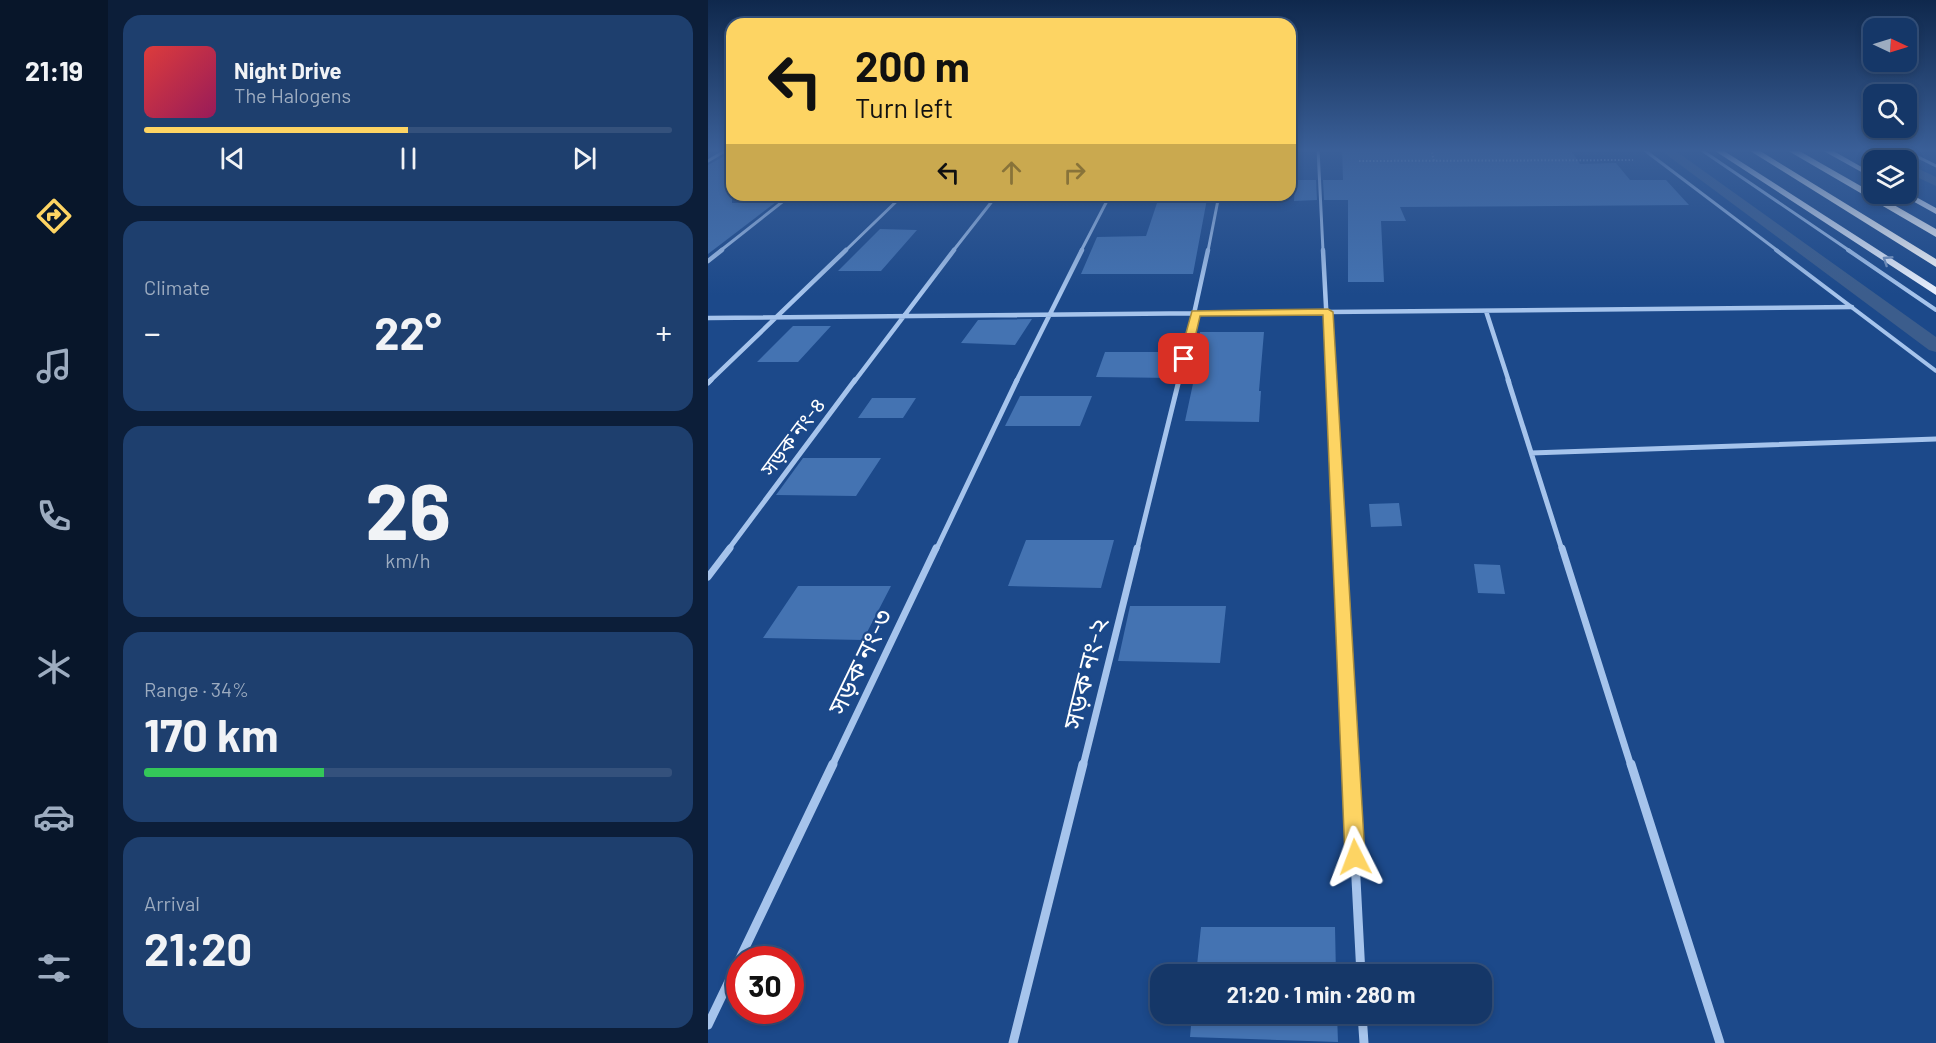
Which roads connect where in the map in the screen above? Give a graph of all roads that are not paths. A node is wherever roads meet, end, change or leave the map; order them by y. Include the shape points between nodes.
1 (1321, 198) edge
2 (1707, 198) edge
3 (1771, 198) edge
4 (1791, 198) edge
5 (1829, 198) edge
6 (1873, 198) edge
7 (783, 201) edge
8 (897, 201) edge
9 (992, 201) edge
10 (1107, 201) edge
11 (1218, 201) edge
12 (1917, 201) edge
13 (1936, 211) edge
14 (1936, 234) edge
15 (708, 261) edge
16 (1936, 264) edge
17 (1936, 292) edge
18 (1852, 308) junction
19 (1936, 310) edge
20 (1486, 311) junction
21 (1328, 312) junction
22 (1196, 313) junction
23 (1048, 315) junction
24 (903, 316) junction
25 (777, 317) junction
26 (708, 318) edge
27 (1936, 371) edge
28 (708, 383) edge
29 (1936, 439) edge
30 (1532, 453) junction
31 (708, 577) edge
32 (1359, 964) edge
33 (1363, 1024) edge
34 (708, 1025) edge
35 (1013, 1043) edge
36 (1364, 1043) edge
37 (1720, 1043) edge

1 - 21 street
2 - 18 street
3 - 19 street
17 -> 4 main road
5 - 16 highway
6 - 14 highway
7 - 15 street
8 - 25 street
9 - 24 street, সড়ক নং-৪
10 - 23 street, সড়ক নং-৩
11 - 22 street, সড়ক নং-২
12 - 13 main road
18 - 20 street
18 - 27 street
20 - 21 street
20 - 30 street
21 - 22 street
21 - 32 street
22 - 23 street
22 - 35 street, সড়ক নং-২
23 - 24 street
23 - 34 street, সড়ক নং-৩
24 - 25 street
24 - 31 street, সড়ক নং-৪
25 - 26 street
25 - 28 street
29 - 30 street
30 - 37 street
33 - 36 street

